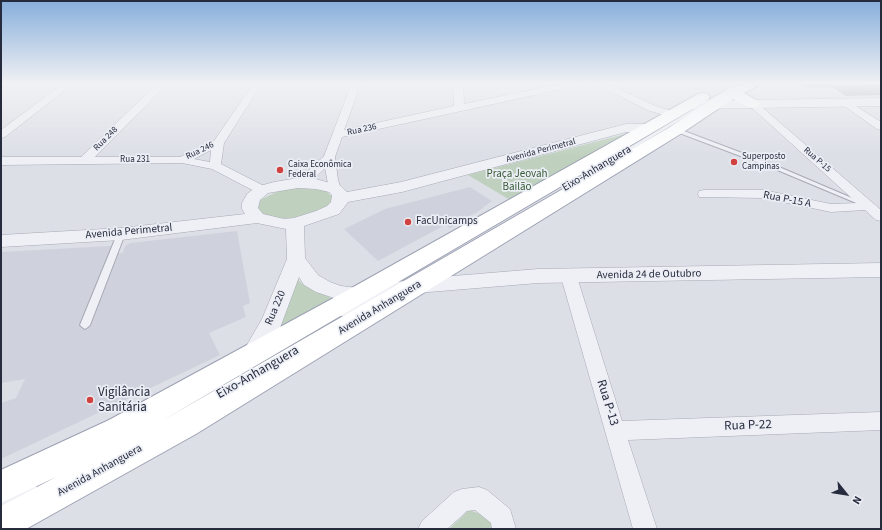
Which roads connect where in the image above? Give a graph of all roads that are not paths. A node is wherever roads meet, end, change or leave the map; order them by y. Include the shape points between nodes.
1 (37, 108) edge
2 (138, 108) edge
3 (242, 108) edge
4 (346, 108) edge
5 (465, 108) edge
6 (651, 108) edge
7 (697, 108) edge
8 (697, 108) edge
9 (697, 108) edge
10 (757, 108) edge
11 (853, 108) edge
12 (459, 109) joint
13 (674, 122) junction
14 (881, 127) edge
15 (648, 128) junction
16 (336, 135) junction
17 (1, 136) edge
18 (218, 143) junction
19 (329, 157) junction
20 (182, 160) junction
21 (1, 161) edge
22 (84, 161) junction
23 (215, 166) junction
24 (298, 183) junction
25 (262, 190) junction
26 (338, 194) junction
27 (704, 194) dead end
28 (870, 206) junction
29 (881, 217) edge
30 (257, 218) junction
31 (295, 223) junction
32 (121, 234) junction
33 (1, 241) edge
34 (296, 259) junction
35 (439, 263) dead end
36 (881, 270) edge
37 (569, 277) junction
38 (407, 285) junction
39 (358, 295) junction
40 (85, 325) dead end
41 (252, 355) junction
42 (174, 419) dead end
43 (158, 420) dead end
44 (881, 421) edge
45 (615, 431) junction
46 (42, 485) dead end
47 (1, 487) edge
48 (1, 505) edge
49 (1, 524) edge
50 (430, 529) edge
51 (504, 529) edge
52 (645, 529) edge

1 - 17 street
2 - 22 street, Rua 248
3 - 18 street, Rua 246
4 - 16 street
5 - 12 street, Rua 236
6 - 13 street
7 - 13 main road, Avenida Anhanguera
8 - 13 main road, Avenida Anhanguera
9 - 35 lane, Eixo-Anhanguera
10 - 28 street, Rua P-15
11 - 14 street
12 - 16 street, Rua 236
13 - 15 main road, Avenida Anhanguera
13 - 28 lane
13 - 38 main road, Avenida Anhanguera
15 - 26 street, Avenida Perimetral via 626,128 402,187
15 - 39 main road, Avenida Anhanguera
16 - 19 street
18 - 20 street, Rua 246
18 - 23 street, Rua 246
19 - 24 street via 310,176
19 - 26 street via 332,180
20 - 22 street, Rua 231
20 - 23 street, Rua 231
21 - 22 street, Rua 231
23 - 25 street, Rua 231
24 - 25 street
24 - 26 street via 316,184
25 - 30 street via 250,202 250,209
26 - 31 street, Avenida Perimetral via 339,204 333,210
27 - 28 street, Rua P-15 A via 763,194 831,208
28 - 29 street, Rua P-15
30 - 31 street, Avenida Perimetral via 284,224
30 - 32 street, Avenida Perimetral
31 - 34 street, Rua 220
32 - 33 street, Avenida Perimetral
32 - 40 lane
34 - 39 street via 311,280 340,293
34 - 41 street, Rua 220 via 272,322
36 - 37 street, Avenida 24 de Outubro
37 - 38 street, Avenida 24 de Outubro via 538,276
37 - 45 street, Rua P-13
38 - 39 street
38 - 42 lane, Eixo-Anhanguera via 196,409
38 - 43 lane, Eixo-Anhanguera via 326,322
38 - 49 main road, Avenida Anhanguera via 186,424
39 - 41 main road, Avenida Anhanguera
41 - 47 main road, Avenida Anhanguera via 120,430
44 - 45 street, Rua P-22
45 - 52 street, Rua P-13
46 - 48 lane
50 - 51 street via 462,500 479,498 502,517

